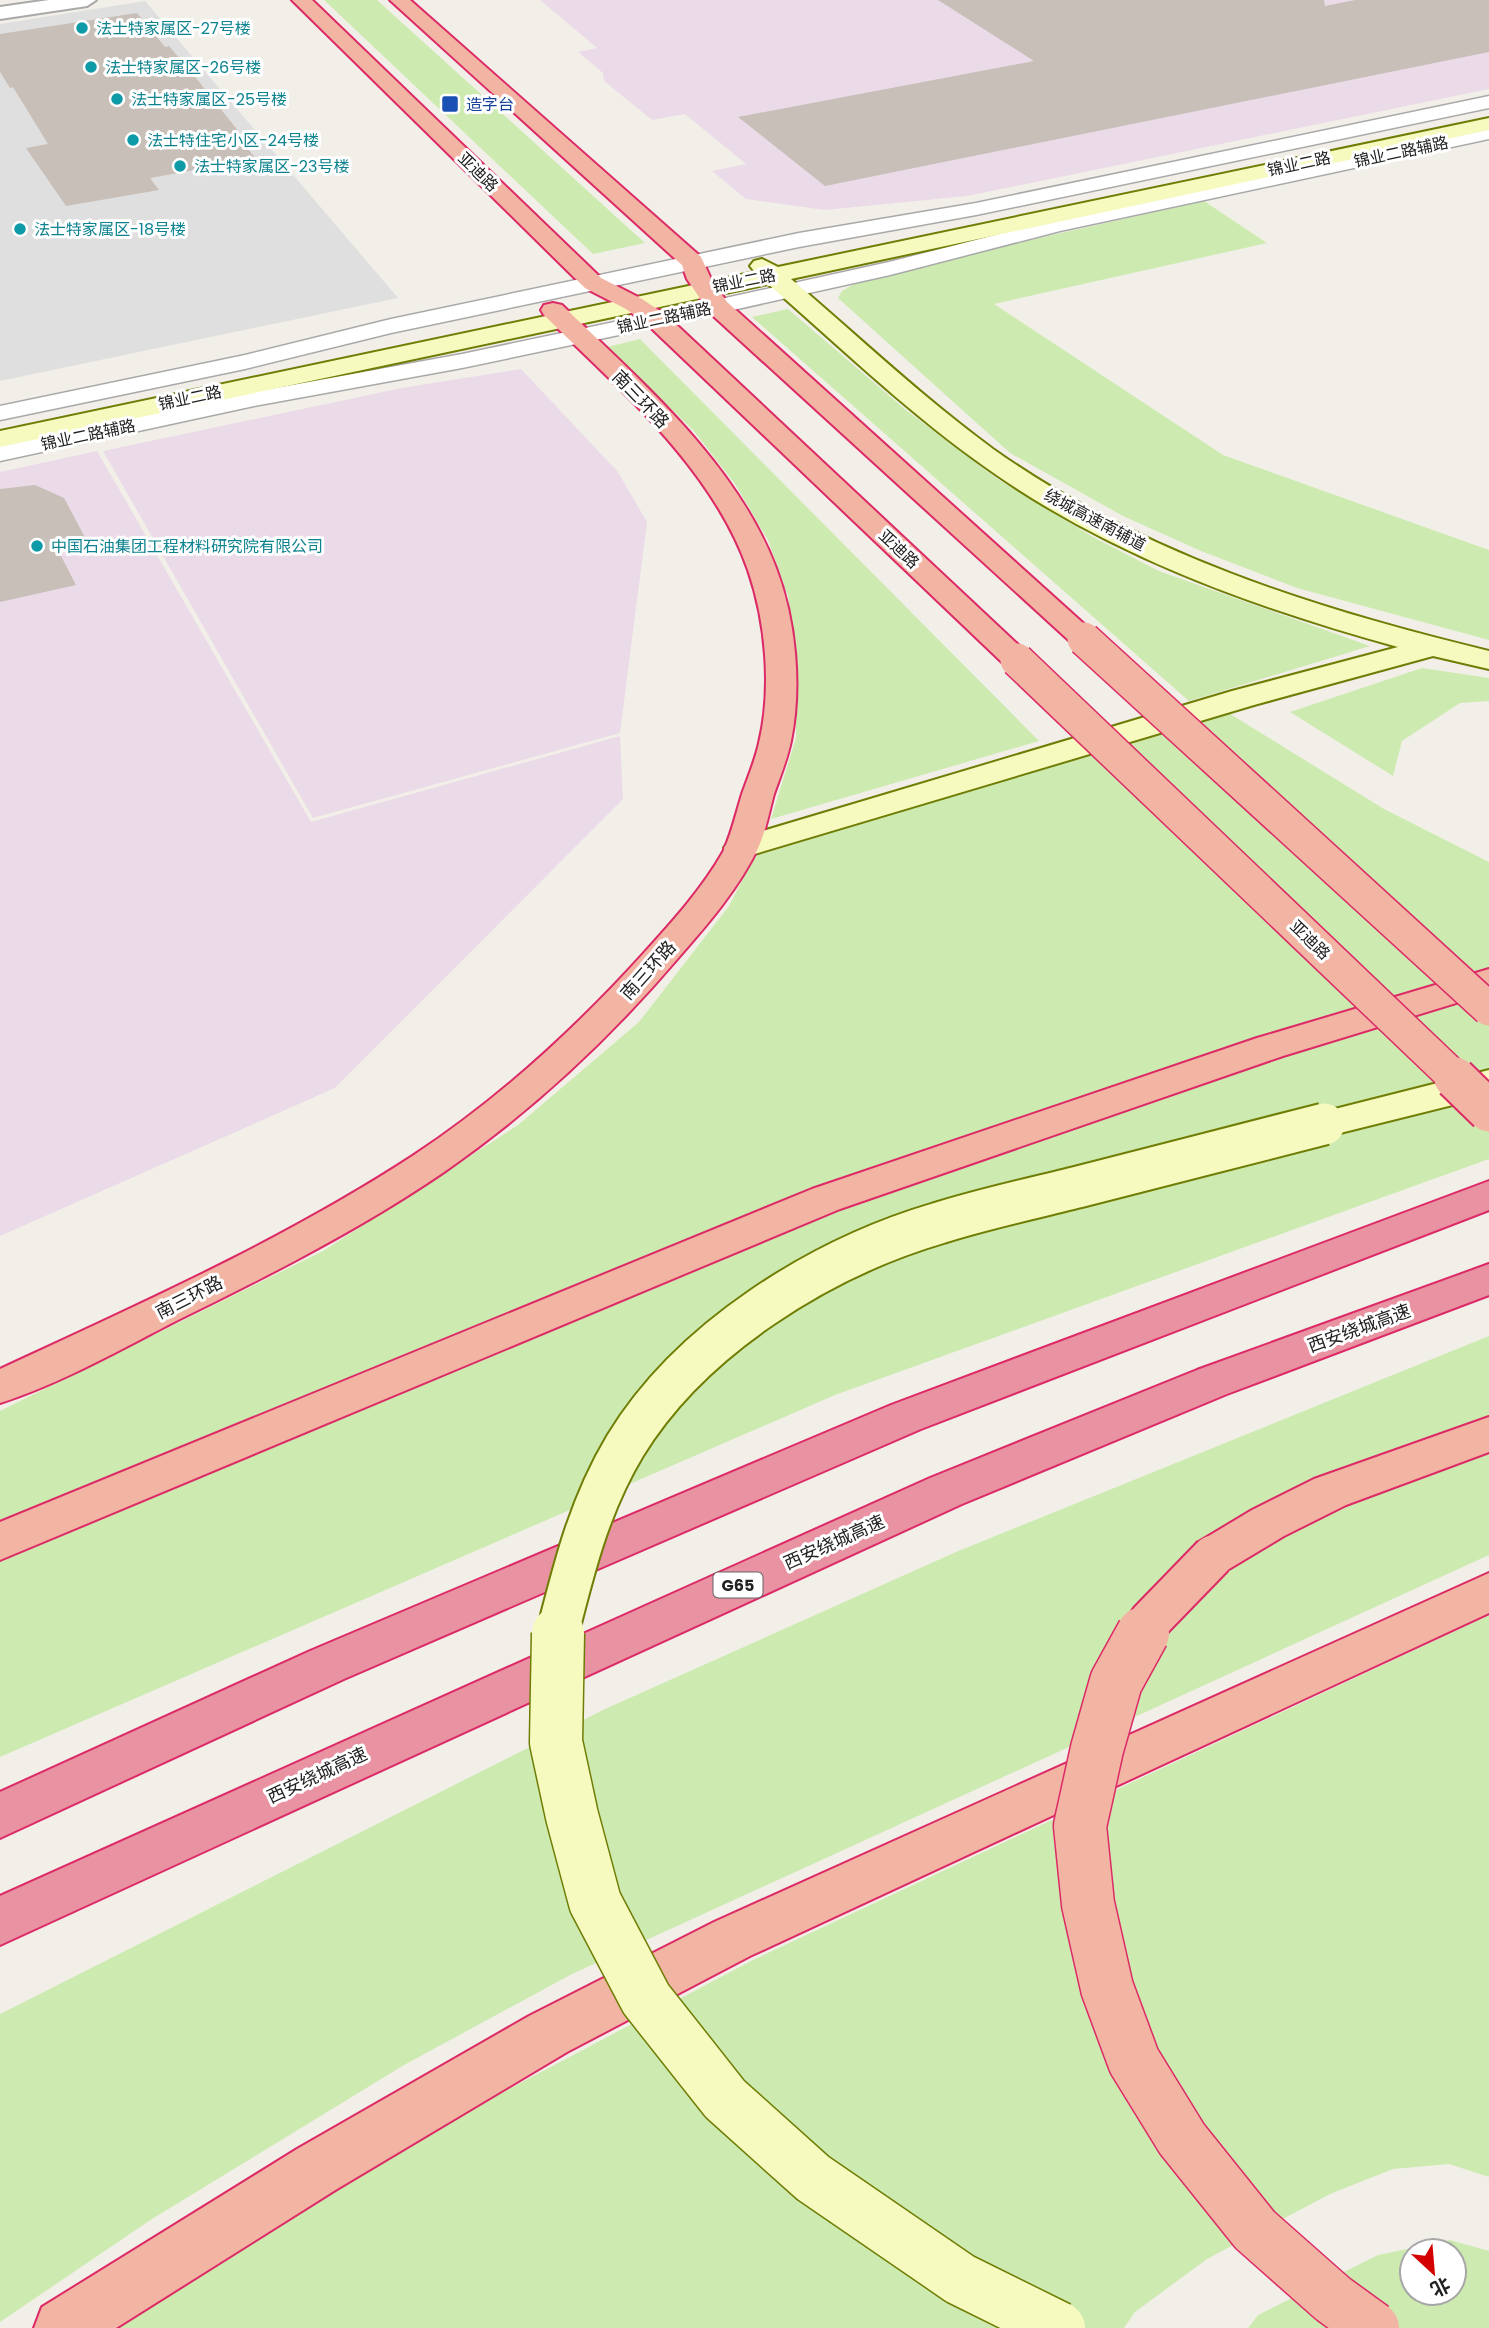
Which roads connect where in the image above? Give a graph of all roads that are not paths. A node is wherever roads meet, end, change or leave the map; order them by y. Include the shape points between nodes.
1 (50, 0) edge
2 (87, 0) edge
3 (301, 0) edge
4 (399, 0) edge
5 (0, 8) edge
6 (0, 13) edge
7 (1489, 102) edge
8 (1489, 113) edge
9 (1489, 124) edge
10 (1489, 133) edge
11 (776, 277) junction
12 (593, 284) junction
13 (704, 284) junction
14 (626, 300) junction
15 (657, 320) junction
16 (565, 322) junction
17 (0, 413) edge
18 (0, 426) edge
19 (0, 439) edge
20 (0, 453) edge
21 (1431, 647) junction
22 (1489, 660) edge
23 (741, 848) junction
24 (1489, 981) edge
25 (1489, 1009) edge
26 (1489, 1083) edge
27 (1489, 1111) edge
28 (1489, 1195) edge
29 (1489, 1279) edge
30 (0, 1387) edge
31 (1489, 1434) edge
32 (0, 1542) edge
33 (1489, 1592) edge
34 (0, 1816) edge
35 (0, 1921) edge
36 (63, 2328) edge
37 (1059, 2328) edge
38 (1373, 2328) edge

1 - 5 street
2 - 6 street
3 - 12 highway, 亚迪路
4 - 13 highway
7 - 13 street, 锦业二路辅路 via 976,209 884,223
8 - 11 main road, 锦业二路
9 - 11 main road, 锦业二路
10 - 11 street, 锦业二路辅路 via 1058,225
11 - 13 main road, 锦业二路
11 - 13 street, 锦业二路辅路
11 - 21 main road, 绕城高速南辅道 via 950,428 1079,513 1177,562 1238,586
12 - 13 street, 锦业二路辅路
12 - 14 highway, 亚迪路
12 - 17 street, 锦业二路辅路
13 - 14 main road, 锦业二路
13 - 15 street, 锦业二路辅路
13 - 25 highway, bridge
14 - 15 highway, 亚迪路
14 - 16 main road, 锦业二路
15 - 16 street, 锦业二路辅路
15 - 27 highway, 亚迪路, bridge
16 - 18 main road, 锦业二路
16 - 19 main road, 锦业二路
16 - 20 street, 锦业二路辅路 via 462,361
16 - 23 highway, 南三环路 via 691,452 751,543 762,570 777,636 777,737
21 - 22 main road, 绕城高速南辅道
21 - 23 main road via 1242,698
23 - 30 highway, 南三环路 via 702,910 589,1033 524,1092 434,1160 307,1237
24 - 32 highway via 1270,1047 826,1199
26 - 37 main road, bridge via 937,1223 851,1256 788,1290 721,1339 670,1386 625,1446 584,1530 557,1636 556,1742 595,1902 646,1999 725,2099 813,2178 960,2279
28 - 34 highway via 906,1417 327,1665
29 - 35 highway, 西安绕城高速 / G65 via 1212,1382 946,1491
31 - 38 highway, bridge via 1330,1492 1213,1556 1150,1621 1116,1682 1080,1825 1088,1904 1107,1988 1134,2061 1182,2139 1255,2230
33 - 36 highway via 732,1939 548,2034 317,2169

